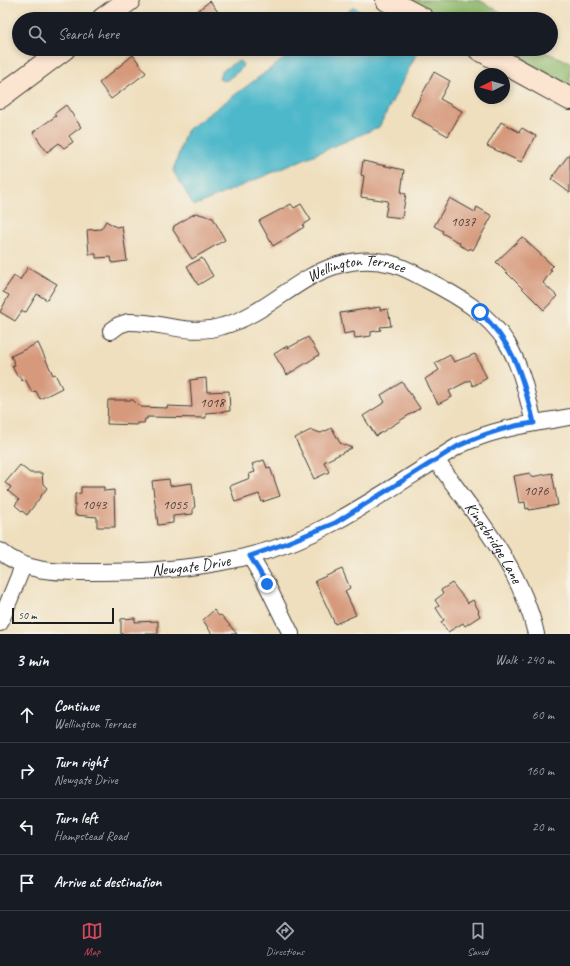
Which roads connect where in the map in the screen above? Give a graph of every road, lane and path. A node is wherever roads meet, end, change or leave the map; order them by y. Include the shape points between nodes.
1 (129, 0) edge
2 (387, 0) edge
3 (113, 12) edge
4 (410, 12) edge
5 (53, 56) edge
6 (492, 56) edge
7 (10, 82) edge
8 (0, 97) edge
9 (570, 99) edge
10 (111, 331) dead end
11 (570, 417) edge
12 (534, 423) junction
13 (436, 460) junction
14 (0, 551) edge
15 (250, 556) junction
16 (23, 566) junction
17 (0, 623) edge
18 (291, 634) edge
19 (536, 634) edge

1 - 3 street
2 - 4 street
5 - 7 street
6 - 9 street
7 - 8 street
10 - 12 street, Wellington Terrace via 128,322 194,330 224,326 242,319 337,265 372,260 391,264 460,297 494,326 516,361
11 - 12 street, Newgate Drive
12 - 13 street, Newgate Drive via 476,437
13 - 15 street, Newgate Drive via 335,523
13 - 19 street, Kingsbridge Lane via 506,558 521,586
14 - 16 street, Newgate Drive
15 - 16 street, Newgate Drive via 210,565 142,572 55,572
15 - 18 street
16 - 17 street

